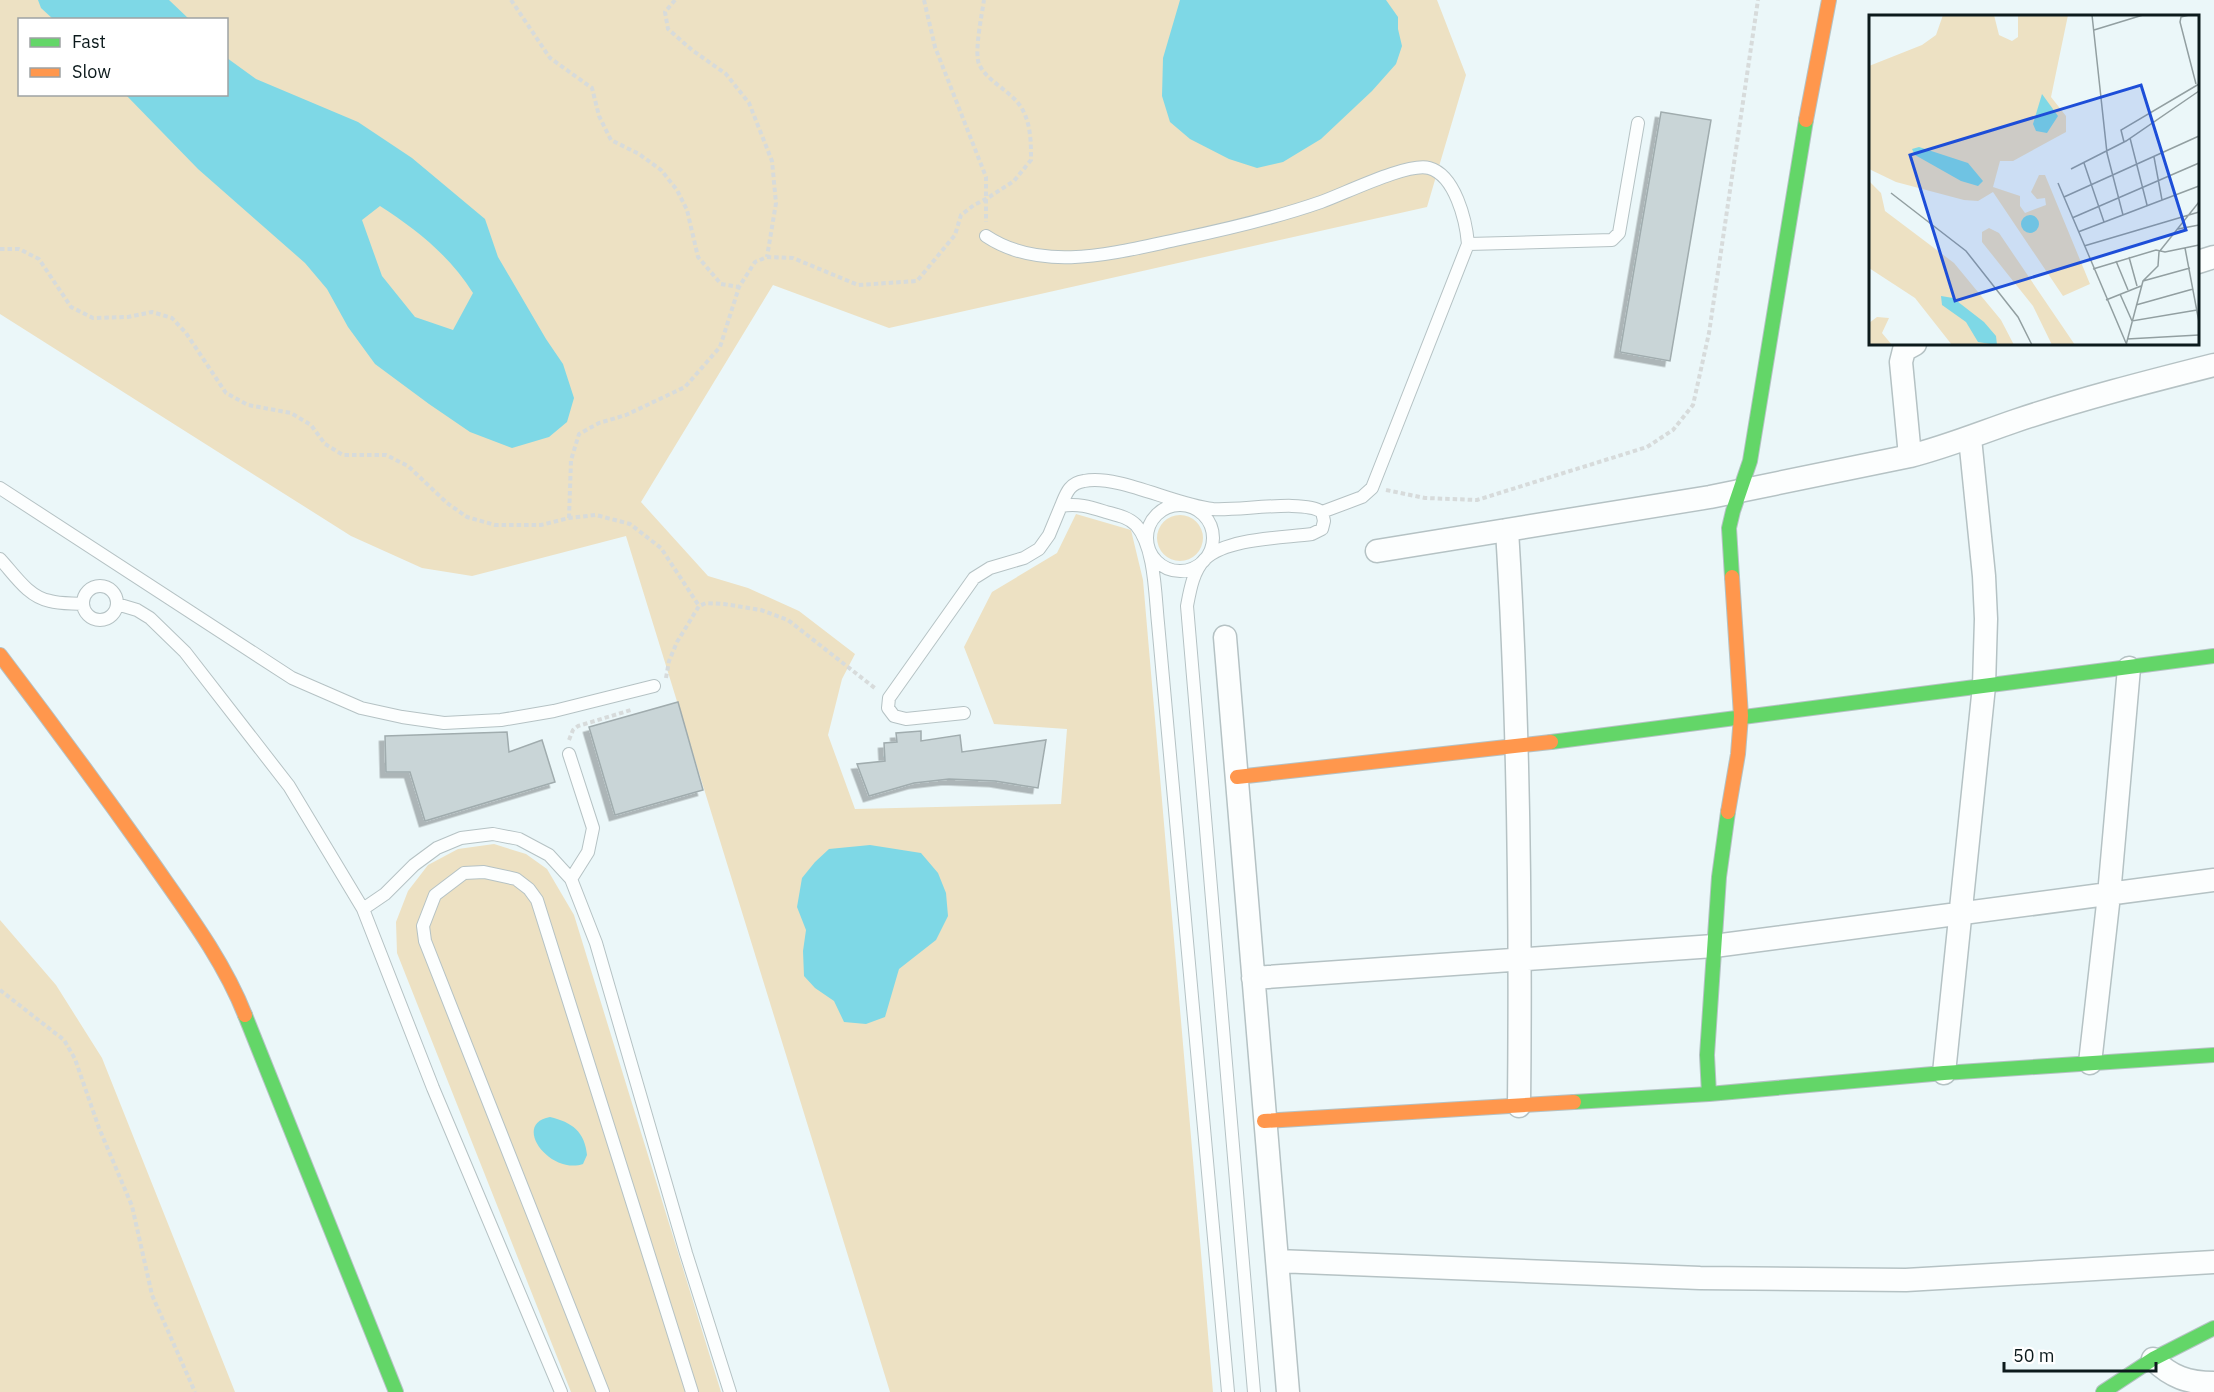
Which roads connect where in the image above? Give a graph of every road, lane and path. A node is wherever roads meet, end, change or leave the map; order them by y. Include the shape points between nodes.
1 (511, 0) edge
2 (675, 0) edge
3 (924, 0) edge
4 (984, 0) edge
5 (1758, 0) edge
6 (1829, 0) edge
7 (1638, 123) dead end
8 (986, 200) junction
9 (986, 236) joint
10 (1468, 244) junction
11 (0, 249) edge
12 (767, 256) junction
13 (2214, 257) edge
14 (2199, 262) edge
15 (739, 287) junction
16 (1913, 345) edge
17 (2214, 365) edge
18 (1970, 438) junction
19 (1910, 456) junction
20 (0, 488) edge
21 (1372, 488) junction
22 (1740, 491) junction
23 (1061, 506) junction
24 (1189, 506) junction
25 (1322, 512) junction
26 (569, 518) junction
27 (1507, 530) junction
28 (1148, 543) junction
29 (1377, 551) dead end
30 (0, 559) edge
31 (1205, 560) junction
32 (83, 604) junction
33 (117, 604) junction
34 (699, 606) junction
35 (1225, 637) dead end
36 (0, 655) edge
37 (2214, 656) edge
38 (2129, 668) junction
39 (654, 686) dead end
40 (1984, 686) junction
41 (668, 687) dead end
42 (889, 698) junction
43 (632, 710) dead end
44 (964, 713) dead end
45 (1741, 716) junction
46 (1516, 747) junction
47 (569, 754) joint
48 (1237, 777) junction
49 (571, 879) junction
50 (2214, 880) edge
51 (2109, 895) junction
52 (363, 909) junction
53 (1960, 914) junction
54 (1714, 946) junction
55 (1521, 960) junction
56 (1253, 978) junction
57 (0, 990) edge
58 (2214, 1055) edge
59 (2090, 1063) junction
60 (1944, 1073) junction
61 (1709, 1094) junction
62 (1519, 1106) junction
63 (1264, 1121) junction
64 (1277, 1261) junction
65 (2214, 1262) edge
66 (2214, 1328) edge
67 (2153, 1359) junction
68 (2214, 1383) edge
69 (195, 1392) edge
70 (396, 1392) edge
71 (561, 1392) edge
72 (603, 1392) edge
73 (692, 1392) edge
74 (730, 1392) edge
75 (1228, 1392) edge
76 (1254, 1392) edge
77 (1287, 1392) edge
78 (2103, 1392) edge

1 - 15 path via 550,58 592,88 599,116 611,140 661,170 677,190 687,210 698,257 721,284
2 - 12 path via 665,12 668,29 732,81 749,103 772,161 776,203
3 - 8 path via 935,47 986,177
4 - 8 path via 979,63 1019,104 1031,131 1031,160 1014,181
5 - 21 path via 1710,333 1693,405 1673,430 1647,447 1477,500 1425,498
6 - 22 street via 1750,461
7 - 10 lane via 1619,233 1612,240
8 - 9 path
8 - 12 path via 962,215 955,235 917,281 858,285 794,258
9 - 10 lane via 1000,245 1039,255 1104,254 1257,223 1412,167 1429,168 1449,181 1467,226
10 - 21 lane
11 - 26 path via 19,249 39,259 71,307 93,318 153,312 172,318 226,393 248,405 291,413 311,425 325,444 343,455 386,455 408,466 467,517 495,525 541,525
12 - 15 path via 755,262
13 - 14 street
15 - 26 path via 720,347 685,387 579,434 571,460
16 - 19 street via 1904,350 1901,362
17 - 18 street via 2108,392
18 - 19 street
18 - 40 street via 1984,576
19 - 22 street
20 - 39 lane via 292,678 361,708 444,723 501,720
21 - 25 lane via 1362,497
22 - 27 street
22 - 45 street via 1729,528
23 - 24 lane via 1073,484 1096,479
23 - 28 lane via 1087,506 1126,518
23 - 42 lane via 1039,549 990,568 974,579
24 - 25 lane via 1229,510 1299,506 1316,507
24 - 28 lane via 1167,507 1158,513 1151,522
24 - 31 lane via 1207,518 1212,529 1211,551
25 - 31 lane via 1322,529 1312,534 1234,544
26 - 34 path via 596,515 630,524 661,548
27 - 29 street
27 - 46 street
28 - 31 lane via 1151,554 1166,568 1187,570
28 - 75 lane
30 - 32 lane via 38,597
31 - 76 lane via 1190,590 1187,622
32 - 33 lane via 87,614 97,620 108,618
32 - 33 lane via 89,589 100,585 111,589
33 - 52 lane via 150,618 184,652 290,786
34 - 41 path via 669,661
34 - 42 path via 706,603 752,608 788,620
35 - 48 street
36 - 70 street via 179,900 236,990
37 - 38 street
38 - 40 street
38 - 51 street
40 - 45 street
40 - 53 street
42 - 44 lane via 888,708 894,716 906,719
43 - 47 path via 578,726 570,736
45 - 46 street
45 - 54 street via 1723,838
46 - 48 street
46 - 55 street
47 - 49 lane via 593,828 588,852
48 - 56 street
49 - 52 lane via 549,855 519,839 494,834 461,838 414,864 385,894
49 - 74 lane via 596,943
50 - 51 street
51 - 53 street
51 - 59 street
52 - 71 lane via 433,1088
53 - 54 street
53 - 60 street
54 - 55 street
54 - 61 street via 1707,1055
55 - 56 street
55 - 62 street
56 - 63 street
57 - 69 path via 64,1040 75,1059 132,1206 152,1295
58 - 59 street
59 - 60 street
60 - 61 street
61 - 62 street
62 - 63 street
63 - 64 street
64 - 65 street via 1700,1278 1894,1280
64 - 77 street
66 - 67 street
67 - 68 street via 2166,1372
67 - 78 street
72 - 73 lane via 425,941 423,926 435,895 464,873 484,872 516,879 537,900

